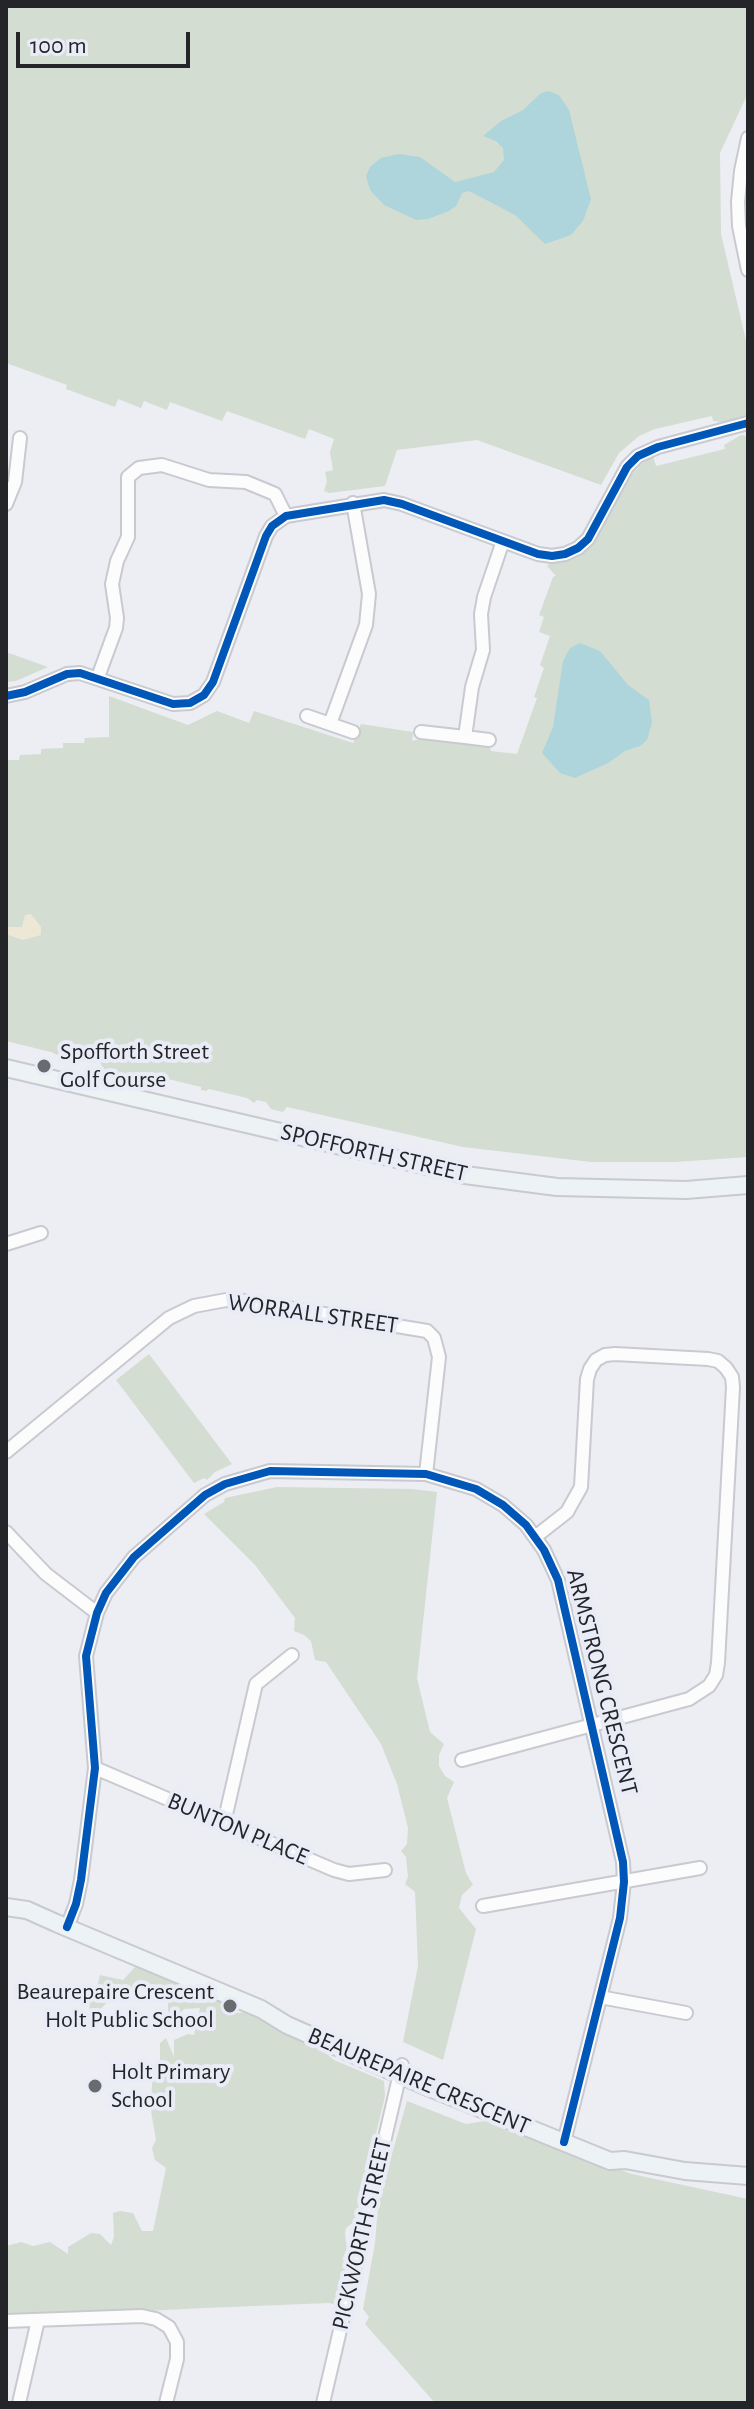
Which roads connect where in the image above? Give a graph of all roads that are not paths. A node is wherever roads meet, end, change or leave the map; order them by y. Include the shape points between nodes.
1 (748, 138) edge
2 (748, 270) edge
3 (746, 426) edge
4 (20, 438) dead end
5 (353, 503) junction
6 (6, 504) edge
7 (286, 516) junction
8 (503, 541) junction
9 (98, 677) junction
10 (6, 696) edge
11 (307, 716) dead end
12 (330, 724) junction
13 (353, 732) dead end
14 (421, 732) dead end
15 (465, 737) junction
16 (489, 740) dead end
17 (6, 1068) edge
18 (748, 1185) edge
19 (41, 1233) dead end
20 (6, 1244) edge
21 (6, 1452) edge
22 (426, 1474) junction
23 (6, 1532) edge
24 (535, 1537) junction
25 (97, 1613) junction
26 (292, 1655) dead end
27 (593, 1725) junction
28 (462, 1760) dead end
29 (95, 1768) junction
30 (224, 1823) junction
31 (700, 1868) dead end
32 (385, 1870) dead end
33 (624, 1882) junction
34 (6, 1894) edge
35 (483, 1906) dead end
36 (6, 1907) edge
37 (27, 1910) junction
38 (67, 1927) junction
39 (600, 1997) junction
40 (686, 2013) dead end
41 (401, 2070) junction
42 (565, 2137) junction
43 (748, 2176) edge
44 (38, 2320) junction
45 (6, 2321) edge
46 (19, 2403) edge
47 (166, 2403) edge
48 (323, 2403) edge

1 - 2 street via 738,202
3 - 8 street via 638,456 588,539 565,554 538,554
4 - 6 street via 15,482
5 - 7 street
5 - 8 street via 402,504
5 - 12 street via 369,594 366,625
7 - 9 street via 266,536 204,695 173,704
7 - 9 street via 275,494 246,482 209,480 162,465 139,468 128,477 128,537 112,584 116,628
8 - 15 street via 484,597 483,650
9 - 10 street via 67,674
11 - 12 street
12 - 13 street
14 - 15 street
15 - 16 street
17 - 18 street, SPOFFORTH STREET via 465,1175 557,1187 686,1190
19 - 20 street
21 - 22 street, WORRALL STREET via 169,1318 194,1306 236,1300 427,1331 439,1357
22 - 24 street, ARMSTRONG CRESCENT via 491,1496
22 - 25 street, ARMSTRONG CRESCENT via 270,1471 225,1484 178,1516 134,1557
23 - 25 street via 46,1574
24 - 27 street, ARMSTRONG CRESCENT via 558,1580
24 - 27 street via 578,1496 587,1379 596,1360 615,1354 708,1359 726,1368 733,1387 716,1675 689,1699
25 - 29 street, ARMSTRONG CRESCENT via 86,1656
26 - 30 street via 256,1684
27 - 28 street
27 - 33 street, ARMSTRONG CRESCENT via 621,1844
29 - 30 street, BUNTON PLACE
29 - 38 street, ARMSTRONG CRESCENT via 81,1880
30 - 32 street, BUNTON PLACE via 334,1870
31 - 33 street
33 - 35 street
33 - 39 street, ARMSTRONG CRESCENT
34 - 37 street, BEAUREPAIRE CRESCENT
36 - 37 street, BEAUREPAIRE CRESCENT
37 - 38 street, BEAUREPAIRE CRESCENT
38 - 41 street, BEAUREPAIRE CRESCENT
39 - 40 street
39 - 42 street, ARMSTRONG CRESCENT
41 - 42 street, BEAUREPAIRE CRESCENT
41 - 48 street, PICKWORTH STREET
42 - 43 street, BEAUREPAIRE CRESCENT via 610,2161
44 - 45 street
44 - 46 street
44 - 47 street via 142,2316 169,2327 177,2342 177,2359

